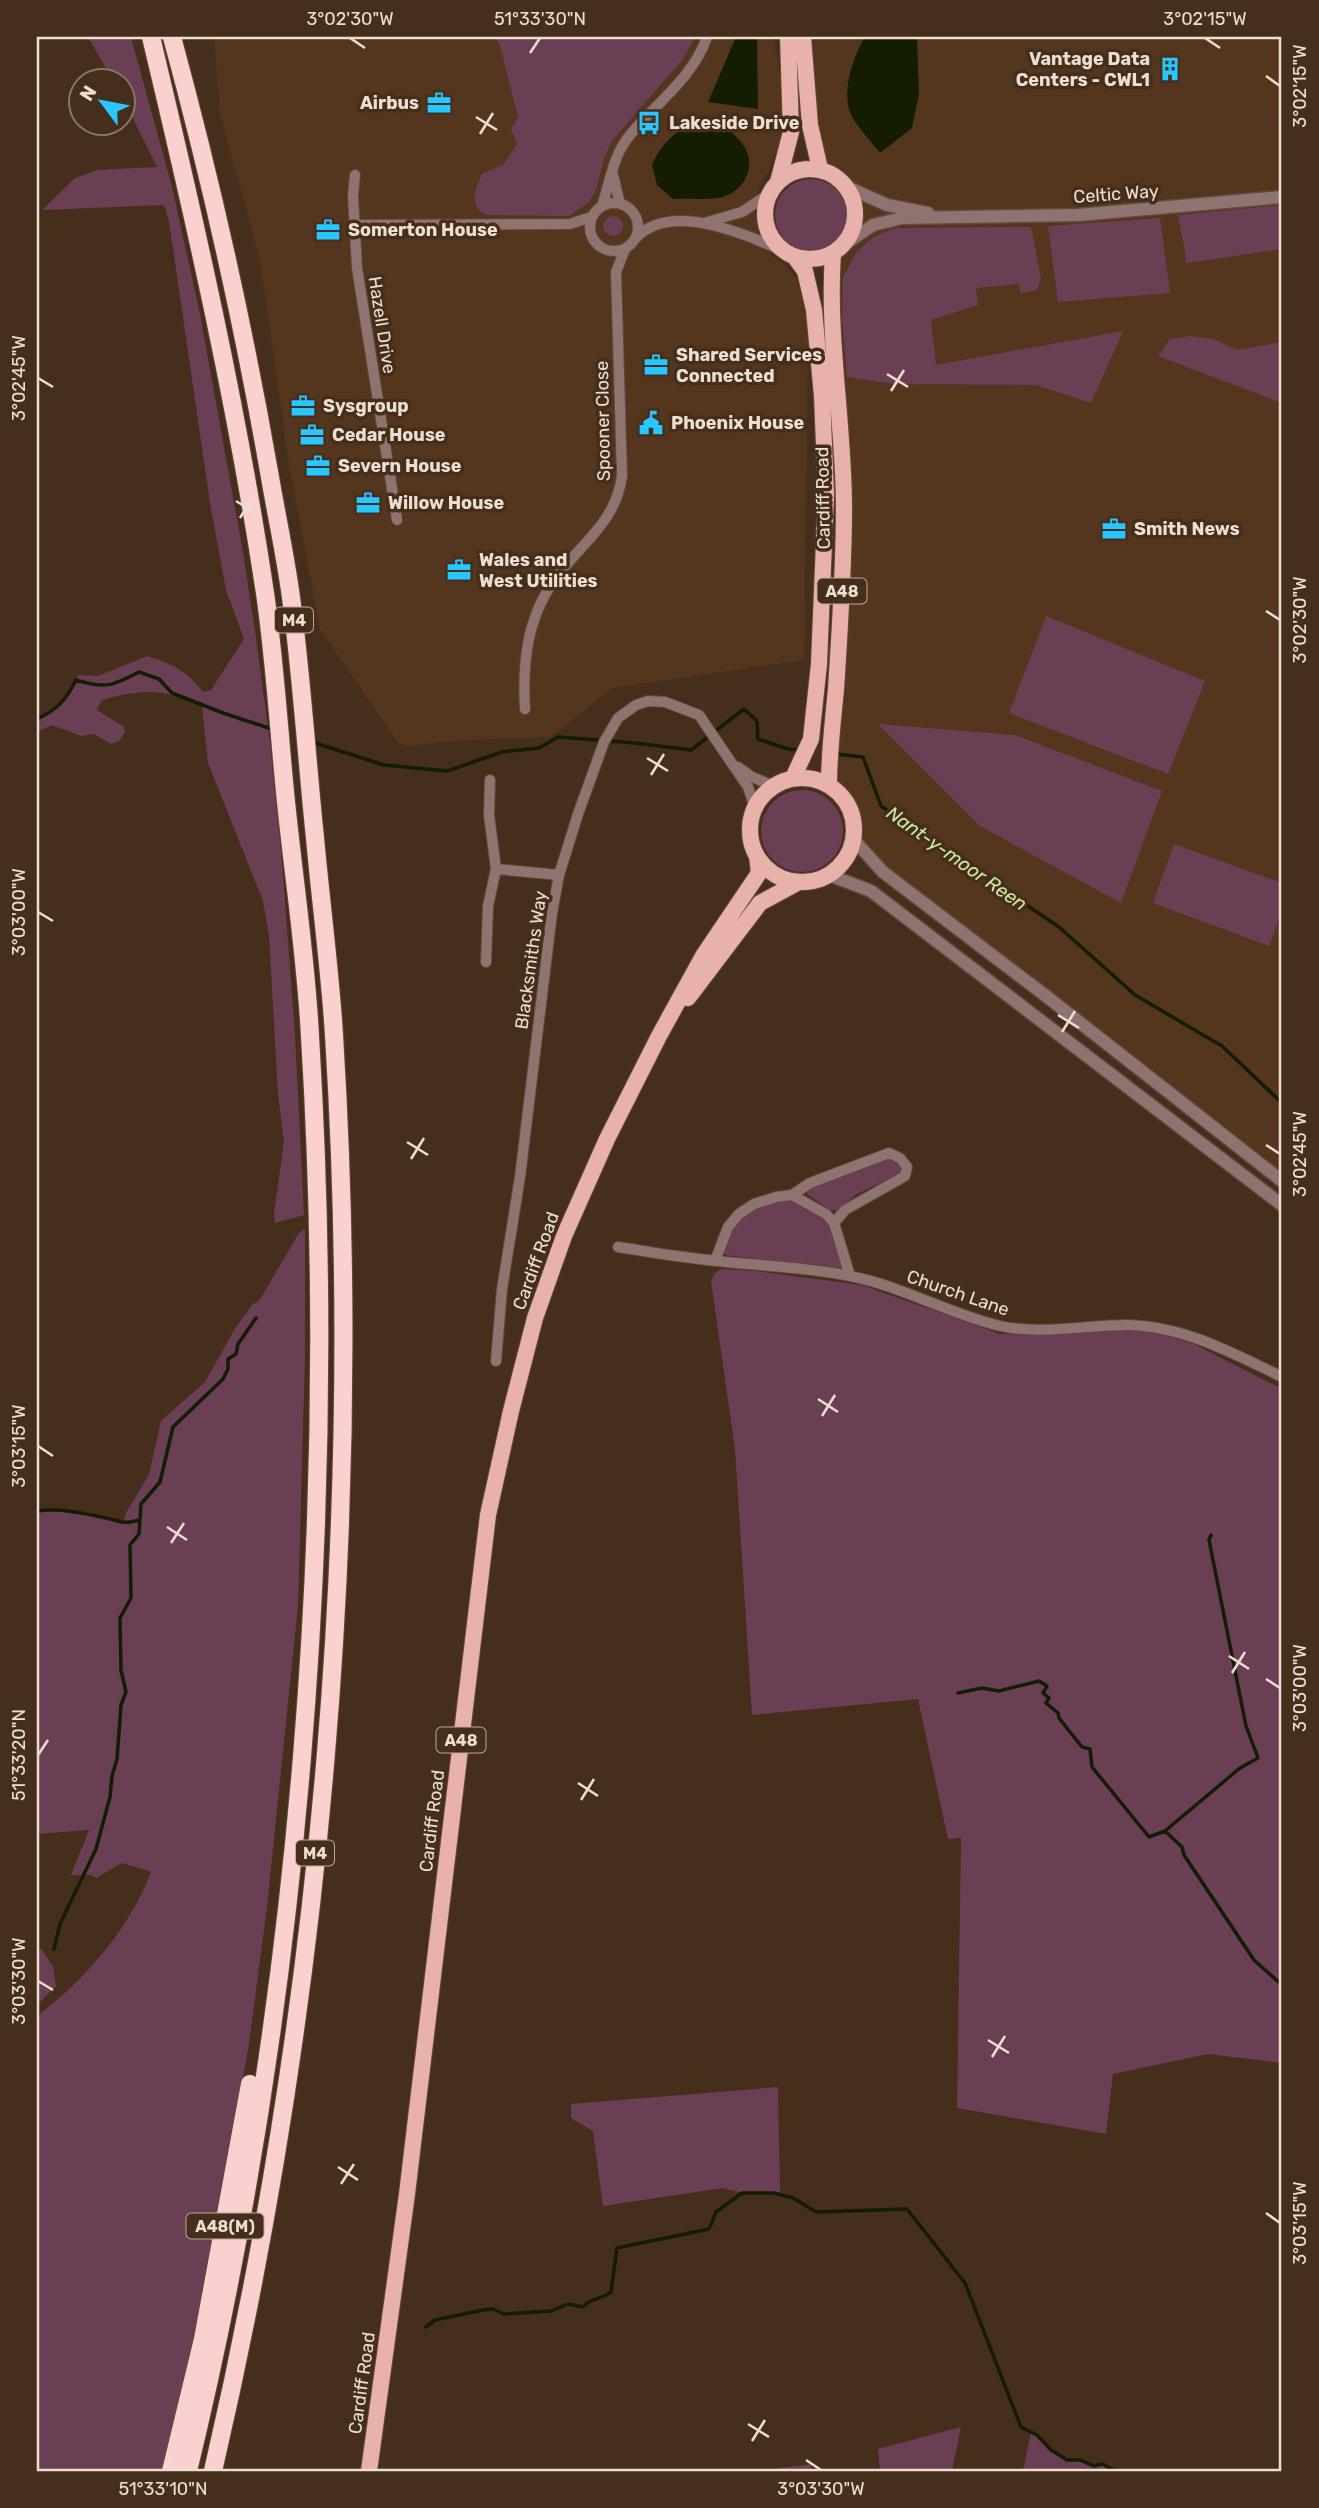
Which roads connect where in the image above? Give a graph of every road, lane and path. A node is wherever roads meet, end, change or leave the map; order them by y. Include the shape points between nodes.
1 (143, 37) edge
2 (151, 37) edge
3 (172, 37) edge
4 (179, 37) edge
5 (707, 37) edge
6 (788, 37) edge
7 (803, 37) edge
8 (166, 101) junction
9 (201, 144) junction
10 (820, 169) junction
11 (612, 171) junction
12 (355, 175) dead end
13 (847, 187) junction
14 (774, 188) junction
15 (1282, 197) edge
16 (620, 204) junction
17 (602, 206) junction
18 (636, 216) junction
19 (953, 216) junction
20 (592, 217) junction
21 (658, 223) junction
22 (704, 223) junction
23 (570, 224) junction
24 (354, 225) junction
25 (635, 239) junction
26 (594, 241) junction
27 (625, 249) junction
28 (838, 249) junction
29 (606, 250) junction
30 (790, 254) junction
31 (616, 272) junction
32 (397, 520) dead end
33 (525, 709) dead end
34 (732, 763) junction
35 (793, 778) junction
36 (490, 780) dead end
37 (829, 784) junction
38 (774, 786) junction
39 (755, 808) junction
40 (854, 840) junction
41 (757, 856) junction
42 (496, 869) junction
43 (829, 875) junction
44 (559, 876) junction
45 (799, 882) junction
46 (486, 962) dead end
47 (659, 1036) junction
48 (1282, 1181) edge
49 (792, 1195) junction
50 (1282, 1205) edge
51 (834, 1223) junction
52 (618, 1247) dead end
53 (715, 1261) junction
54 (850, 1276) junction
55 (496, 1361) dead end
56 (1282, 1377) edge
57 (277, 1981) junction
58 (171, 2471) edge
59 (188, 2471) edge
60 (213, 2471) edge
61 (369, 2471) edge

1 - 8 highway, M4
2 - 8 highway, M4
3 - 9 highway, M4
4 - 9 highway, M4
5 - 11 street via 679,84 629,135
6 - 14 main road, Cardiff Road via 791,132
7 - 10 main road via 808,114
8 - 57 highway, M4 via 218,331 266,600 310,1032 318,1226 318,1427 300,1763
9 - 60 highway, M4 via 254,383 292,601 334,1032 343,1406 332,1661 300,1994 251,2294
10 - 13 main road
10 - 14 main road via 790,173
11 - 16 street
11 - 17 street
12 - 24 street, Hazell Drive
13 - 19 street, Celtic Way via 887,205
13 - 28 main road, Cardiff Road via 856,208 854,225
14 - 22 street via 742,212
14 - 30 main road, Cardiff Road via 765,221 772,237
15 - 19 street, Celtic Way via 1078,215
16 - 17 street
16 - 18 street
17 - 20 street
18 - 21 street
18 - 25 street
19 - 28 street, Celtic Way via 902,218 873,225
20 - 23 street
20 - 26 street via 589,225
21 - 22 street
21 - 25 street
22 - 30 street
23 - 24 street
23 - 26 street
24 - 32 street, Hazell Drive
25 - 27 street
26 - 29 street
27 - 29 street
27 - 31 street, Spooner Close
28 - 30 main road via 811,259
28 - 37 main road, Cardiff Road / A48 via 831,289 844,506
29 - 31 street, Spooner Close
30 - 35 main road, Cardiff Road / A48 via 806,271 814,310 826,494 820,664 811,739
31 - 33 street, Spooner Close via 619,496 608,517 561,572 537,613 524,660
34 - 38 street, Blacksmiths Way
34 - 39 street, Blacksmiths Way
34 - 44 street, Blacksmiths Way via 699,715 665,702 636,705 618,718 599,757
35 - 37 main road
35 - 38 main road
36 - 42 street
37 - 40 main road via 852,812
38 - 39 main road
39 - 41 main road via 751,833
40 - 43 main road via 845,860
40 - 48 street via 883,872
41 - 45 main road via 775,874
41 - 47 main road, Cardiff Road / A48 via 759,873 703,956
42 - 44 street
42 - 46 street via 488,906
43 - 45 main road
43 - 50 street via 871,891
44 - 55 street, Blacksmiths Way
45 - 47 main road, Cardiff Road / A48 via 760,903
47 - 61 main road, Cardiff Road / A48 via 607,1139 551,1268 488,1515
49 - 51 street
49 - 51 street via 810,1183 889,1153 900,1158 907,1167 905,1176 845,1210
49 - 53 street via 754,1204 739,1214
51 - 54 street
52 - 53 street, Church Lane
53 - 54 street, Church Lane
54 - 56 street, Church Lane via 1001,1326 1164,1328 1206,1341
57 - 58 highway, A48(M) via 251,2083 203,2339
57 - 59 highway, M4 via 239,2226

